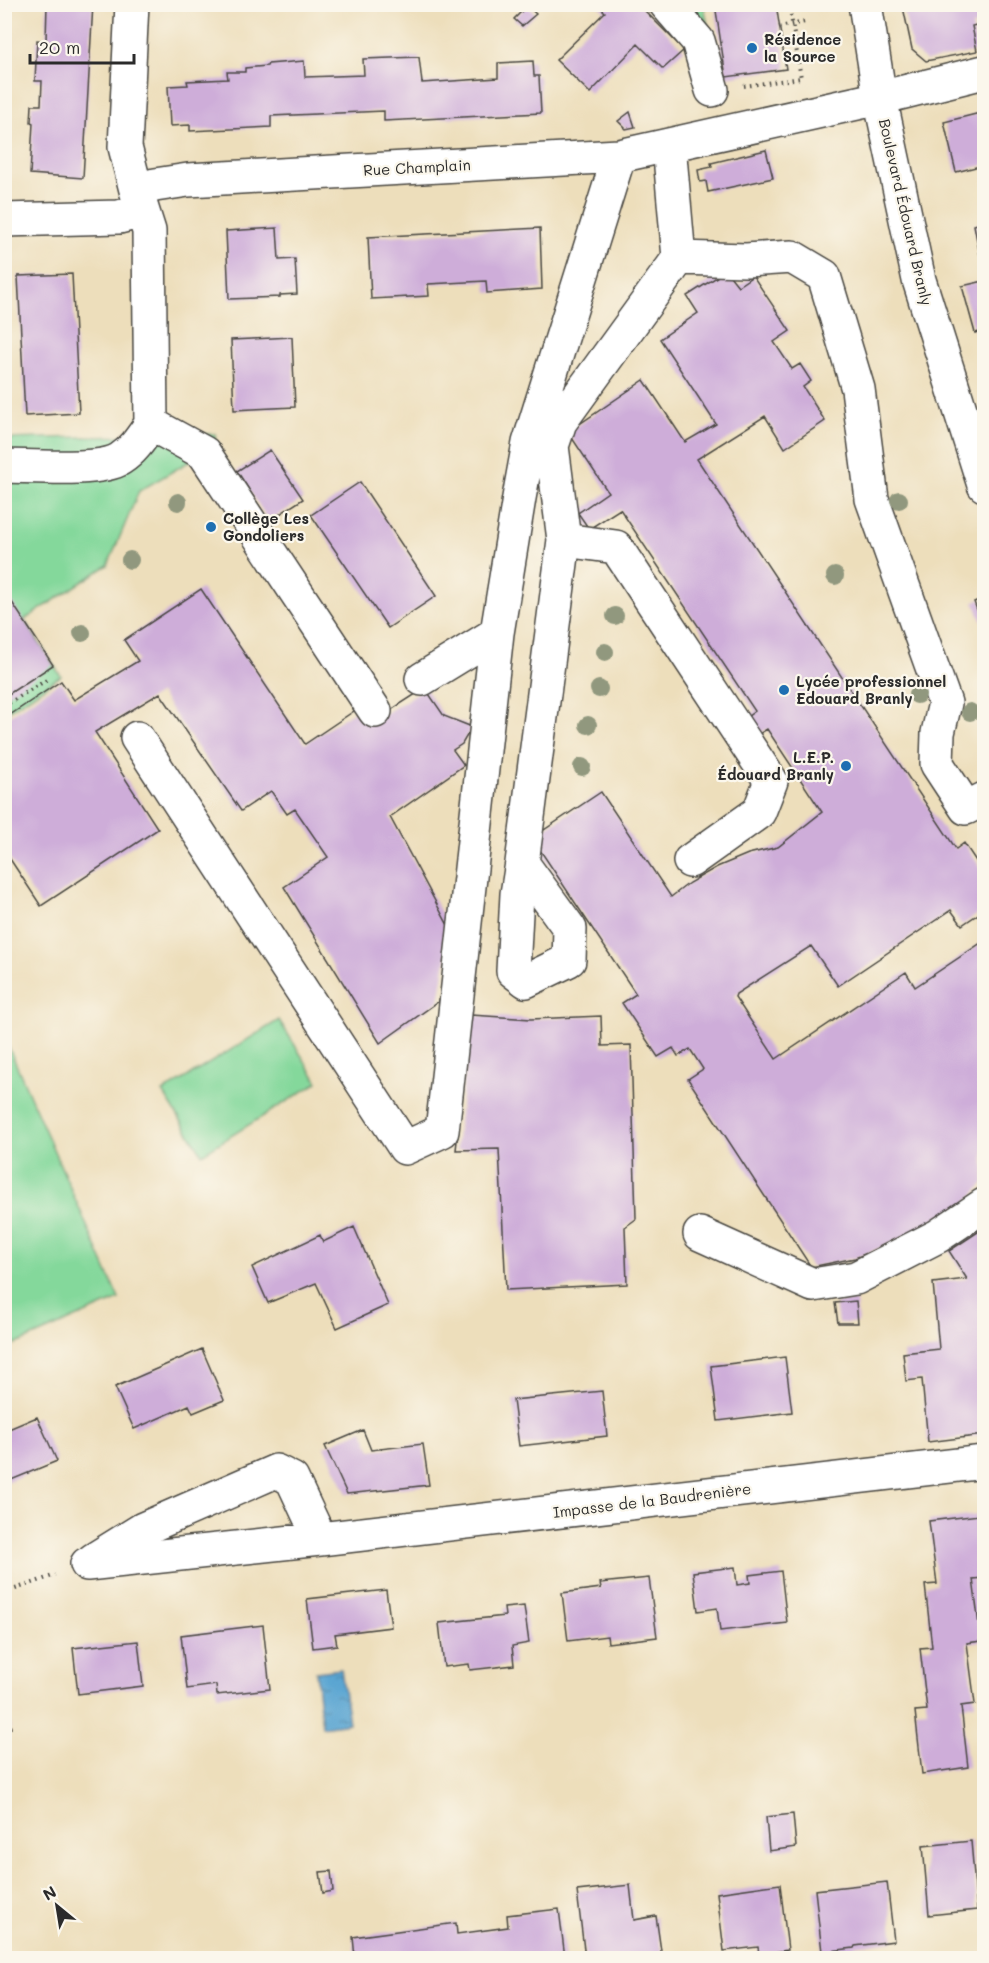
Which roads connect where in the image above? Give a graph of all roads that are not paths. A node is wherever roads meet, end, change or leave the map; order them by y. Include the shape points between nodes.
1 (132, 4) edge
2 (666, 4) edge
3 (865, 4) edge
4 (984, 72) edge
5 (712, 90) road end
6 (880, 98) junction
7 (669, 145) junction
8 (619, 156) junction
9 (139, 201) junction
10 (4, 220) edge
11 (679, 258) junction
12 (151, 424) junction
13 (978, 441) edge
14 (4, 466) edge
15 (984, 485) edge
16 (564, 540) junction
17 (497, 633) junction
18 (422, 679) dead end
19 (375, 711) dead end
20 (137, 738) dead end
21 (984, 799) edge
22 (690, 861) dead end
23 (522, 863) dead end
24 (984, 1205) edge
25 (700, 1234) dead end
26 (984, 1462) edge
27 (320, 1539) junction

1 - 9 street via 125,147
2 - 5 street via 698,42
3 - 6 street, Boulevard Édouard Branly
4 - 6 street, Rue Champlain
6 - 7 street, Rue Champlain
6 - 13 street, Boulevard Édouard Branly via 919,280
7 - 8 street, Rue Champlain
7 - 11 street
8 - 9 street, Rue Champlain via 188,180
8 - 17 street via 529,443
9 - 10 street, Rue Champlain via 119,217
9 - 12 street via 149,231
11 - 16 street via 560,422 552,446
11 - 21 street via 746,260 792,256 824,276 858,389 872,499 945,703 938,733 937,764 966,808
12 - 14 street via 137,444 118,460 87,467
12 - 19 street via 204,453
13 - 15 street, Boulevard Édouard Branly
16 - 22 street via 616,547 771,781 759,812
16 - 23 street
17 - 18 street
17 - 20 street via 442,1131 405,1148
24 - 25 street via 938,1236 856,1278 813,1285
26 - 27 street, Impasse de la Baudrenière
27 - 27 street, Impasse de la Baudrenière via 87,1564 143,1529 276,1471 292,1479

